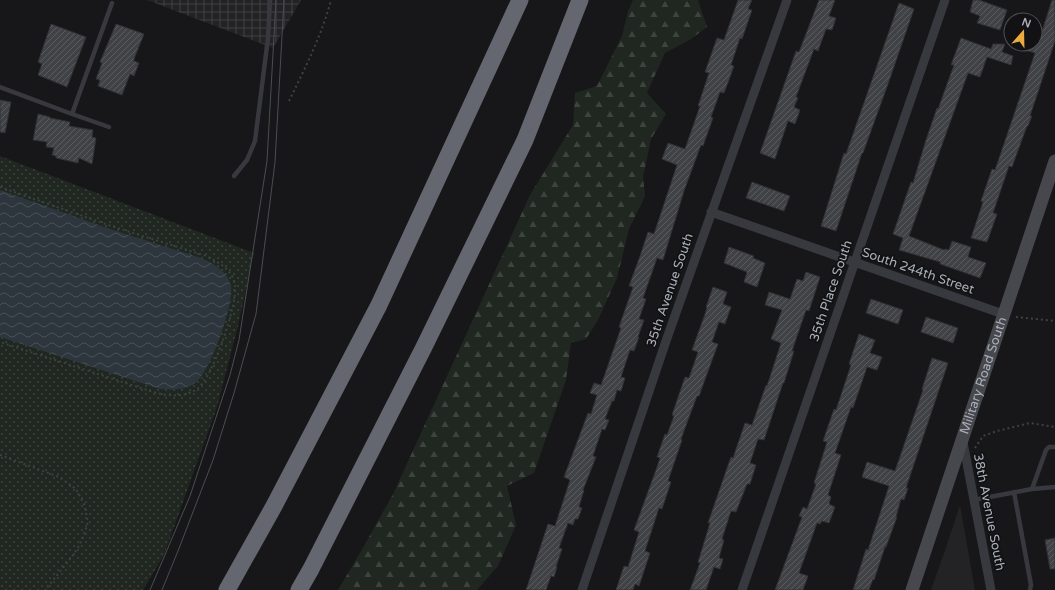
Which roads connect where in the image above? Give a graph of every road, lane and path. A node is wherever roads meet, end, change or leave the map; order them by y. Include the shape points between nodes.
1 (270, 0) edge
2 (331, 0) edge
3 (520, 0) edge
4 (580, 0) edge
5 (787, 0) edge
6 (946, 0) edge
7 (112, 3) dead end
8 (0, 87) edge
9 (290, 101) dead end
10 (72, 114) junction
11 (109, 127) dead end
12 (1055, 162) edge
13 (234, 176) dead end
14 (0, 187) edge
15 (711, 212) junction
16 (854, 262) junction
17 (1003, 314) junction
18 (1055, 321) edge
19 (0, 342) edge
20 (1055, 427) edge
21 (962, 438) junction
22 (1055, 447) edge
23 (0, 455) edge
24 (966, 462) junction
25 (1055, 487) edge
26 (1032, 489) junction
27 (1014, 492) junction
28 (974, 500) junction
29 (45, 590) edge
30 (227, 590) edge
31 (299, 590) edge
32 (582, 590) edge
33 (742, 590) edge
34 (912, 590) edge
35 (991, 590) edge
36 (1030, 590) edge

1 - 13 lane via 268,38 254,141 247,160
2 - 9 path via 326,19
3 - 30 highway via 380,305
4 - 31 highway via 525,140 421,354
5 - 15 street, 35th Avenue South
6 - 16 street, 35th Place South
7 - 10 lane
8 - 10 lane
10 - 11 lane
12 - 17 main road, Military Road South
14 - 19 path via 206,256 228,270 235,284 231,314 207,379 197,389 183,395 163,395
15 - 16 street, South 244th Street
15 - 32 street, 35th Avenue South
16 - 17 street, South 244th Street
16 - 33 street, 35th Place South
17 - 18 path via 1025,319
17 - 21 main road, Military Road South
20 - 24 path via 1030,423 983,436
21 - 24 street, 38th Avenue South
21 - 34 main road, Military Road South
22 - 26 lane via 1046,450
23 - 29 path via 59,477 76,489 84,504 88,522 82,540
24 - 28 street, 38th Avenue South
25 - 26 lane
26 - 27 lane
27 - 28 lane
27 - 36 lane
28 - 35 street, 38th Avenue South

